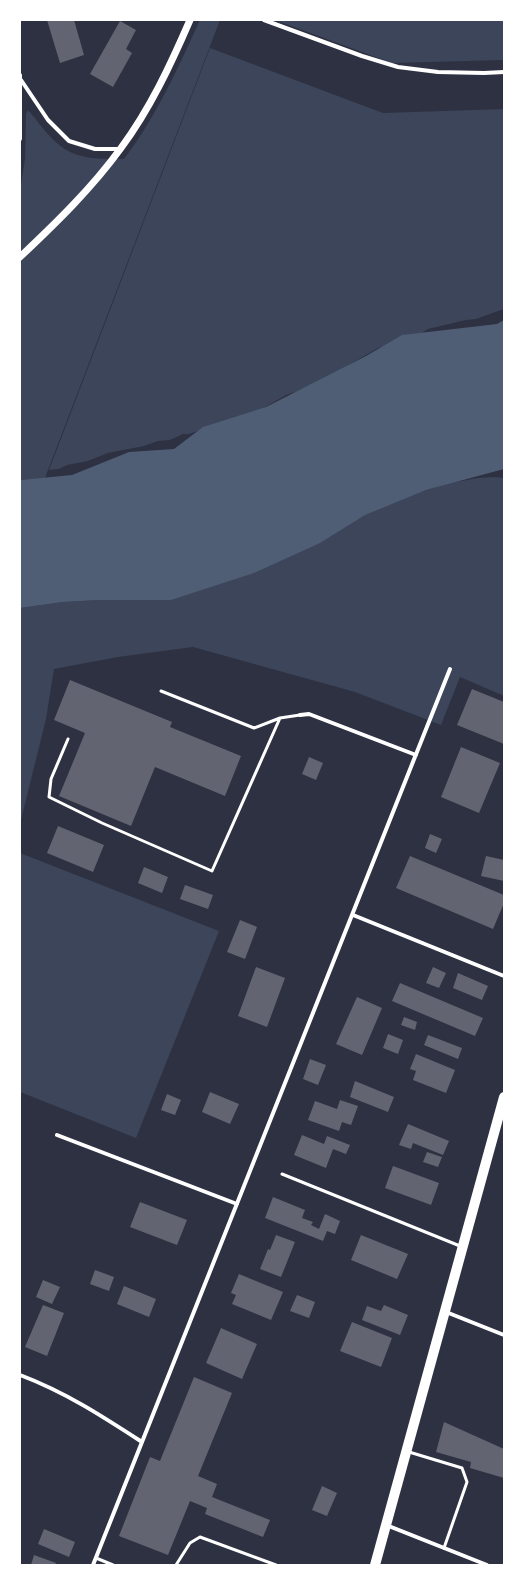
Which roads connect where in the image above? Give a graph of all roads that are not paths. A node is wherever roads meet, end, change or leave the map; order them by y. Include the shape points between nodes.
1 (190, 20) edge
2 (264, 20) edge
3 (504, 72) edge
4 (20, 78) edge
5 (20, 139) edge
6 (121, 149) junction
7 (20, 257) edge
8 (450, 669) dead end
9 (161, 691) dead end
10 (300, 715) joint
11 (280, 718) junction
12 (68, 739) dead end
13 (416, 755) junction
14 (353, 915) junction
15 (504, 976) edge
16 (504, 1097) edge
17 (57, 1135) dead end
18 (282, 1174) dead end
19 (237, 1204) junction
20 (462, 1247) junction
21 (444, 1311) junction
22 (504, 1335) edge
23 (20, 1375) edge
24 (142, 1442) junction
25 (406, 1451) junction
26 (386, 1524) junction
27 (444, 1548) junction
28 (96, 1558) junction
29 (93, 1565) edge
30 (113, 1565) edge
31 (176, 1565) edge
32 (276, 1565) edge
33 (375, 1565) edge
34 (487, 1565) edge

1 - 6 street via 145,114
2 - 3 street via 398,67 438,72
4 - 5 street
4 - 6 street via 48,120 69,141 95,149
6 - 7 street via 71,209
8 - 13 street
9 - 11 lane via 254,728
10 - 11 lane
10 - 13 street via 308,714
11 - 12 lane via 212,871 49,797 51,779
13 - 14 street
14 - 15 street
14 - 19 street
16 - 20 main road
17 - 19 street
18 - 20 lane
19 - 24 street
20 - 21 main road
21 - 22 street
21 - 25 main road
23 - 24 street via 90,1408
24 - 28 street
25 - 26 main road
25 - 27 lane via 462,1468 467,1482
26 - 27 street
26 - 33 main road
27 - 34 street
28 - 29 street
28 - 30 lane
31 - 32 lane via 190,1543 200,1537

